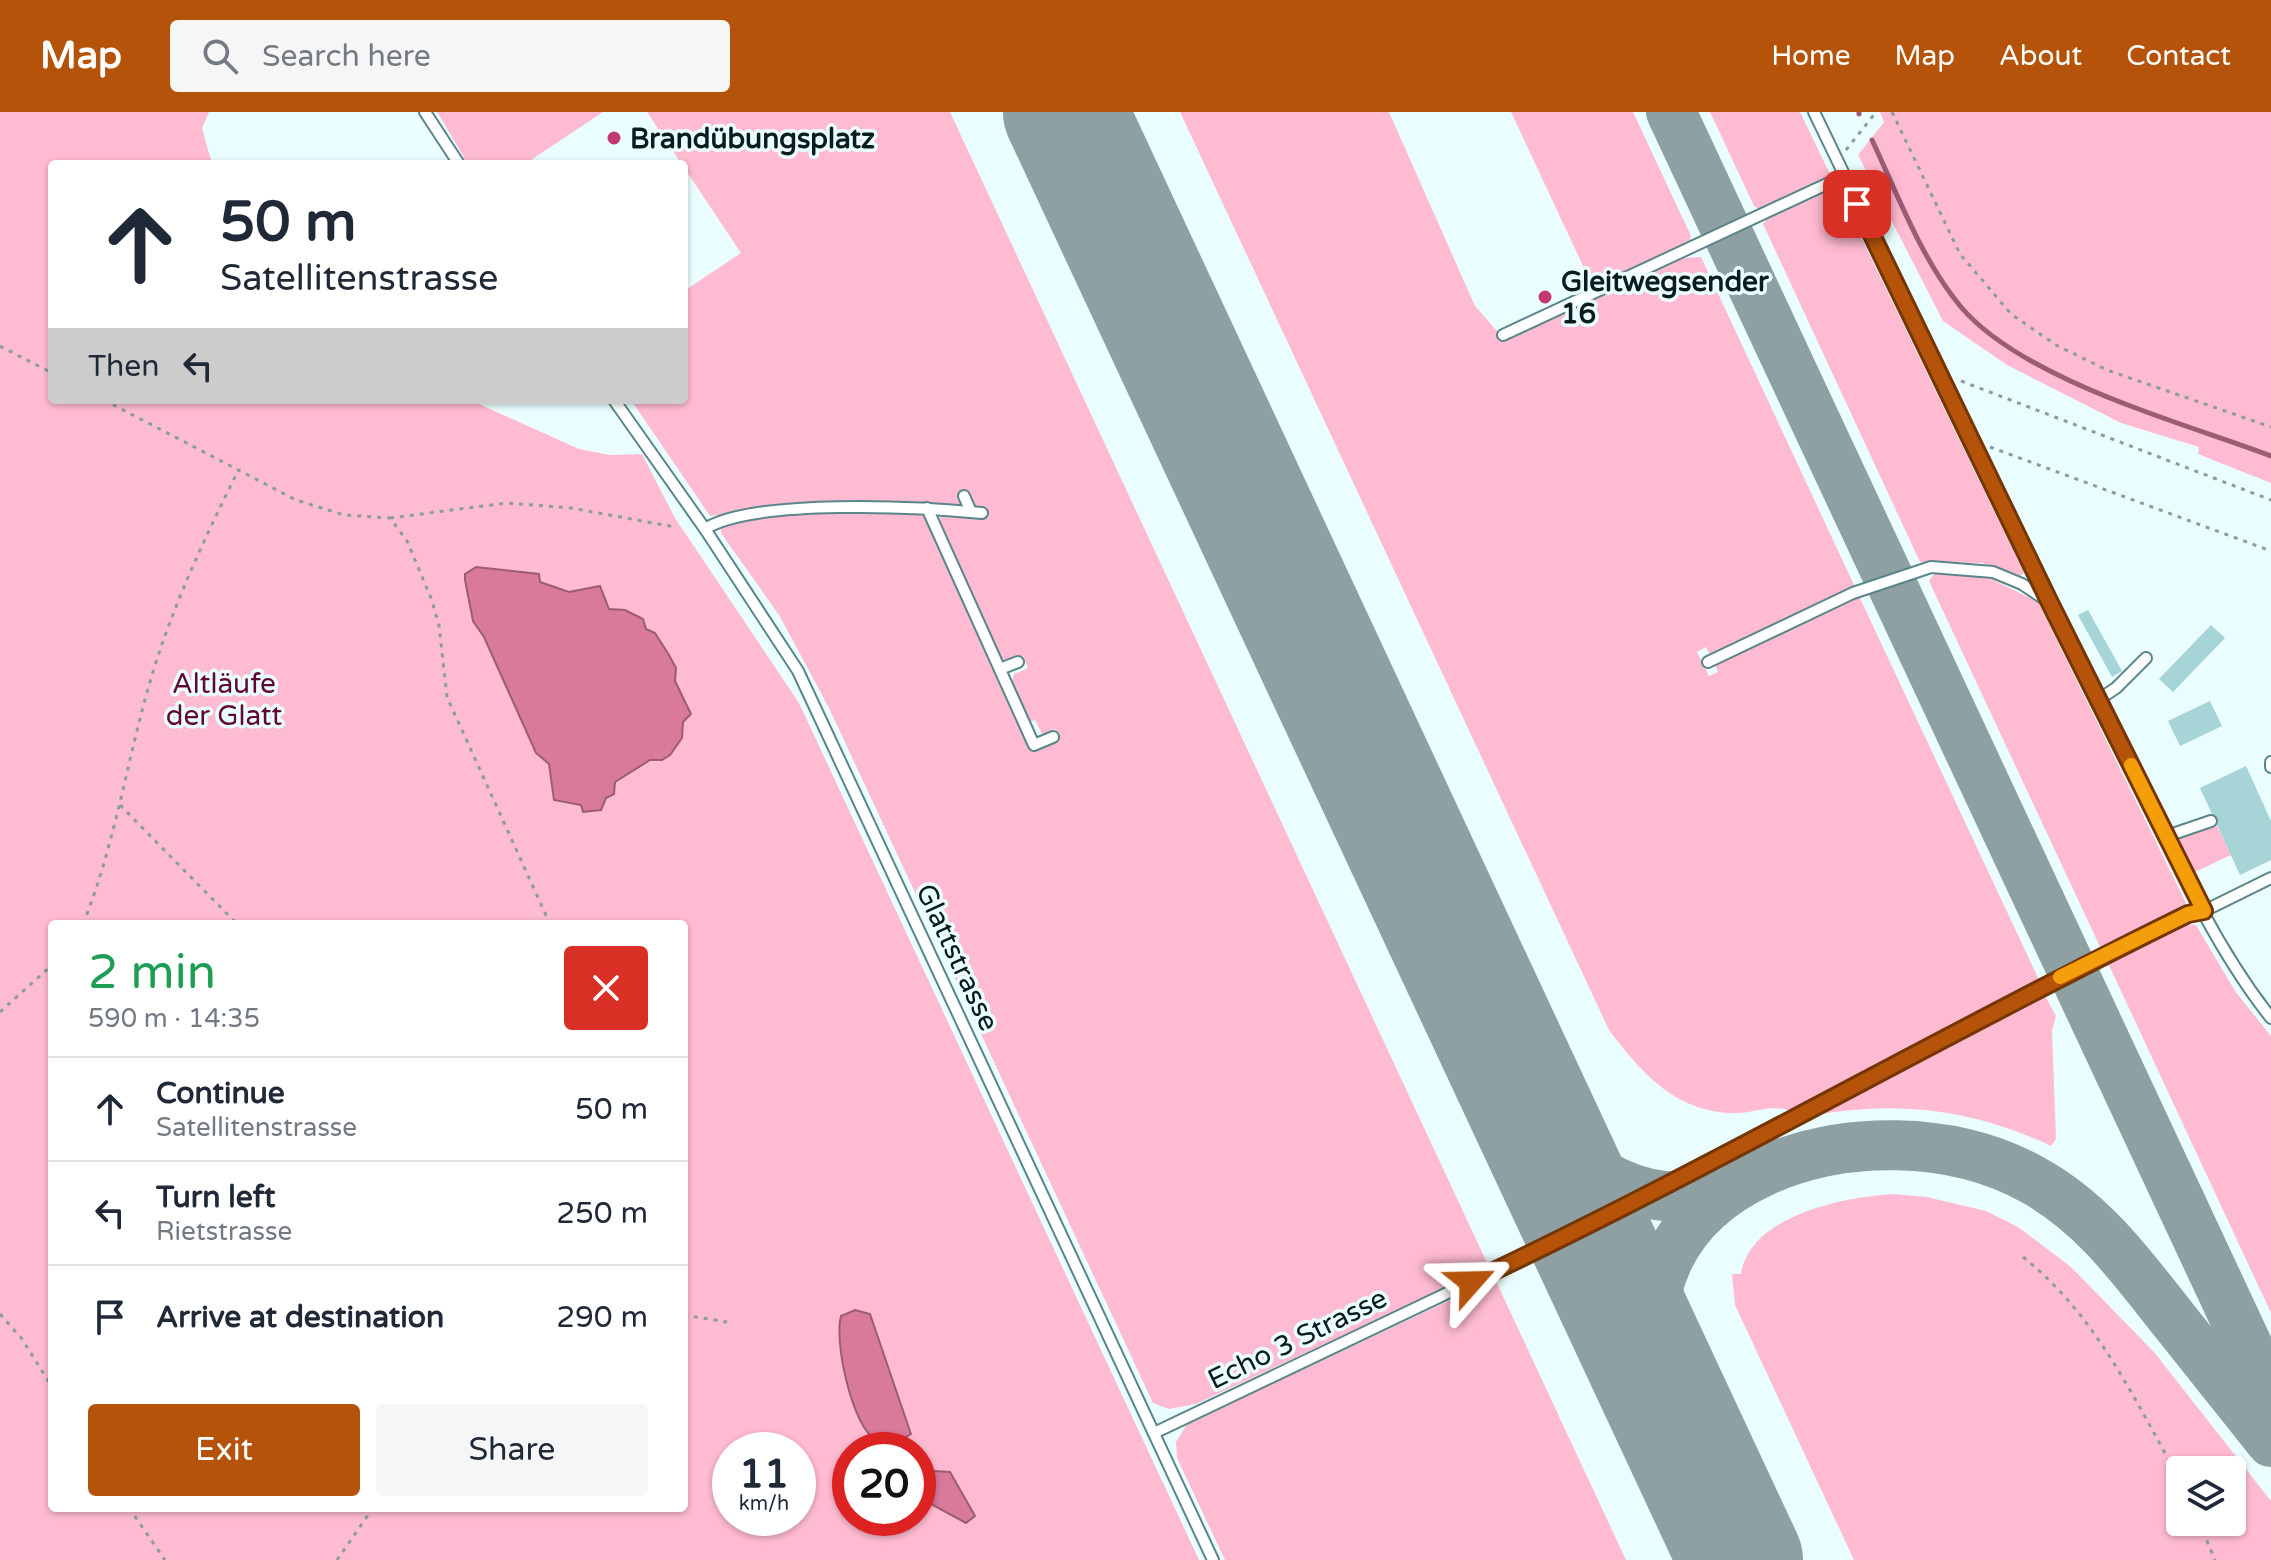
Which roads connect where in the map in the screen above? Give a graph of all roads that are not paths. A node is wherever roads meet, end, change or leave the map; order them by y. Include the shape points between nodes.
1 (425, 112) edge
2 (1814, 112) edge
3 (456, 160) edge
4 (1844, 176) junction
5 (1503, 335) dead end
6 (617, 404) edge
7 (964, 496) dead end
8 (927, 508) junction
9 (705, 529) junction
10 (2050, 603) junction
11 (2146, 658) dead end
12 (1018, 662) dead end
13 (1708, 662) dead end
14 (1000, 669) junction
15 (2098, 700) junction
16 (1053, 737) dead end
17 (2211, 821) dead end
18 (2167, 836) junction
19 (2271, 878) edge
20 (2204, 911) junction
21 (2271, 1018) edge
22 (1154, 1433) junction
23 (1213, 1560) edge

1 - 3 lane
2 - 4 lane
4 - 5 lane
4 - 10 lane
6 - 9 lane, Glattstrasse
7 - 8 lane via 976,513
8 - 9 lane via 801,510 727,519
8 - 14 lane
9 - 22 lane, Glattstrasse via 805,685
10 - 13 lane via 1993,572 1923,569 1853,593
10 - 15 lane
11 - 15 lane
12 - 14 lane
14 - 16 lane via 1034,745
15 - 18 lane
17 - 18 lane
18 - 20 lane
19 - 20 lane, Echo 3 Strasse
20 - 21 lane via 2243,983
20 - 22 lane, Echo 3 Strasse via 2036,988 1590,1225
22 - 23 lane, Glattstrasse

